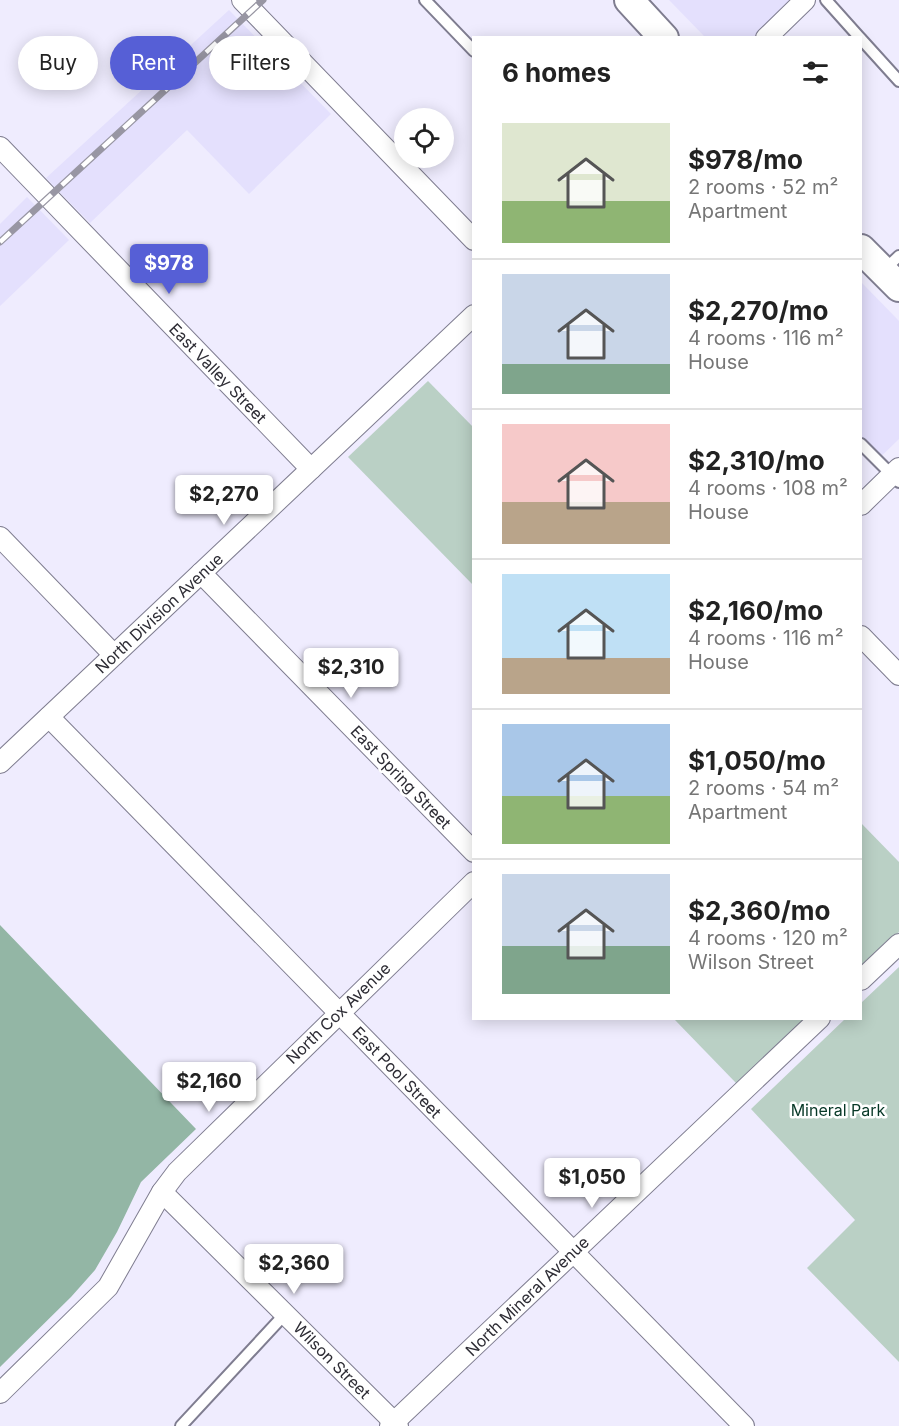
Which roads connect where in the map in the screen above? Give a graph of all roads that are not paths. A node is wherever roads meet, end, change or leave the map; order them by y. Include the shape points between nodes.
1 (242, 0) edge
2 (425, 0) edge
3 (628, 0) edge
4 (805, 0) edge
5 (826, 0) edge
6 (662, 36) edge
7 (768, 36) edge
8 (858, 36) edge
9 (862, 40) edge
10 (472, 49) edge
11 (899, 81) edge
12 (0, 147) edge
13 (472, 238) edge
14 (862, 250) edge
15 (894, 272) edge
16 (472, 317) edge
17 (862, 445) edge
18 (311, 469) junction
19 (897, 475) edge
20 (862, 504) edge
21 (0, 537) edge
22 (201, 573) junction
23 (862, 637) edge
24 (114, 655) junction
25 (899, 675) edge
26 (49, 717) junction
27 (0, 763) edge
28 (472, 850) edge
29 (472, 884) edge
30 (899, 944) edge
31 (862, 979) edge
32 (339, 1012) junction
33 (818, 1020) edge
34 (162, 1192) junction
35 (573, 1253) junction
36 (285, 1314) junction
37 (0, 1393) edge
38 (394, 1425) edge
39 (181, 1426) edge
40 (744, 1426) edge

1 - 13 street
2 - 10 lane
3 - 6 street
4 - 7 street
5 - 8 lane
9 - 11 lane
12 - 18 street, East Valley Street
14 - 15 street
16 - 18 street, North Division Avenue
17 - 19 lane
18 - 22 street, North Division Avenue
19 - 20 street
21 - 24 street
22 - 24 street, North Division Avenue
22 - 28 street, East Spring Street
23 - 25 street
24 - 26 street, North Division Avenue
26 - 27 street, North Division Avenue
26 - 32 street, East Pool Street
29 - 32 street, North Cox Avenue
30 - 31 street
32 - 34 street, North Cox Avenue via 177,1172
32 - 35 street, East Pool Street
33 - 35 street, North Mineral Avenue
34 - 36 street, Wilson Street
34 - 37 street, North Cox Avenue via 108,1287
35 - 38 street, North Mineral Avenue
35 - 40 street, East Pool Street
36 - 38 street, Wilson Street
36 - 39 lane

